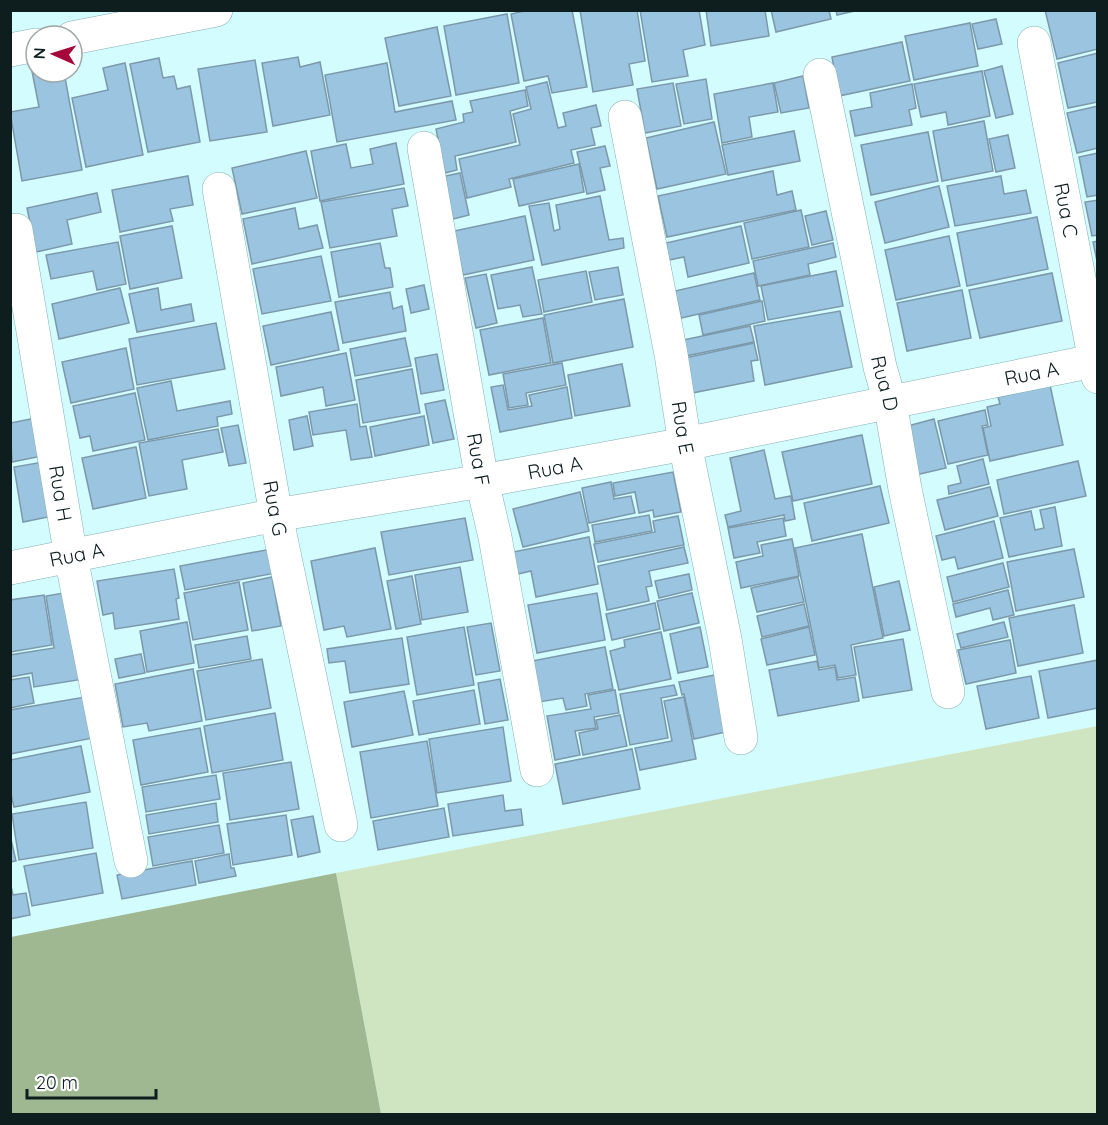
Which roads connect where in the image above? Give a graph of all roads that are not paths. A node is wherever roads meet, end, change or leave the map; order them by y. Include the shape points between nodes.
1 (216, 10) edge
2 (84, 36) edge
3 (1034, 43) dead end
4 (820, 75) dead end
5 (625, 117) dead end
6 (424, 147) dead end
7 (219, 189) dead end
8 (16, 230) dead end
9 (1096, 366) edge
10 (890, 402) junction
11 (685, 444) junction
12 (482, 481) junction
13 (276, 515) junction
14 (70, 557) junction
15 (10, 568) edge
16 (948, 692) dead end
17 (741, 738) dead end
18 (537, 770) dead end
19 (341, 825) dead end
20 (131, 861) dead end

1 - 2 street
3 - 9 street, Rua C
4 - 10 street, Rua D
5 - 11 street, Rua E
6 - 12 street, Rua F
7 - 13 street, Rua G
8 - 14 street, Rua H
9 - 10 street, Rua A
10 - 11 street, Rua A
10 - 16 street, Rua D
11 - 12 street, Rua A
11 - 17 street, Rua E
12 - 13 street, Rua A
12 - 18 street, Rua F
13 - 14 street, Rua A
13 - 19 street, Rua G
14 - 15 street, Rua A
14 - 20 street, Rua H

